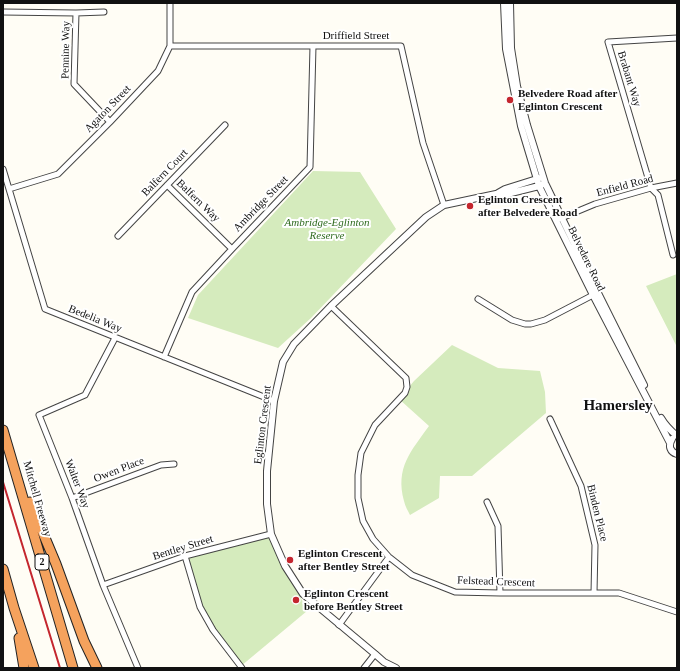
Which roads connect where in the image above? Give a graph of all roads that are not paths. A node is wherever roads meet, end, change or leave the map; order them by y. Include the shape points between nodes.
1 (170, 3) edge
2 (504, 3) edge
3 (510, 3) edge
4 (3, 12) edge
5 (104, 12) dead end
6 (76, 13) junction
7 (677, 38) edge
8 (170, 46) junction
9 (313, 46) junction
10 (110, 122) junction
11 (225, 124) dead end
12 (3, 169) edge
13 (541, 181) junction
14 (677, 183) edge
15 (167, 185) junction
16 (651, 188) junction
17 (9, 189) junction
18 (444, 205) junction
19 (559, 220) junction
20 (118, 236) dead end
21 (232, 248) junction
22 (673, 255) dead end
23 (595, 294) junction
24 (478, 299) dead end
25 (331, 306) junction
26 (115, 338) junction
27 (164, 357) junction
28 (274, 401) junction
29 (550, 419) dead end
30 (3, 430) edge
31 (677, 436) edge
32 (670, 443) junction
33 (676, 454) edge
34 (11, 456) junction
35 (677, 461) edge
36 (174, 464) dead end
37 (72, 498) junction
38 (487, 502) dead end
39 (271, 534) junction
40 (185, 556) junction
41 (389, 557) junction
42 (3, 569) edge
43 (103, 585) junction
44 (594, 593) junction
45 (500, 594) junction
46 (14, 608) junction
47 (677, 612) edge
48 (339, 625) junction
49 (375, 654) junction
50 (24, 668) edge
51 (34, 668) edge
52 (73, 668) edge
53 (97, 668) edge
54 (138, 668) edge
55 (242, 668) edge
56 (364, 668) edge
57 (396, 668) edge

1 - 8 street, Agaton Street
2 - 13 street, Belvedere Road via 506,49 521,126
3 - 13 street, Belvedere Road via 511,48 517,86
4 - 6 street, Pennine Way
5 - 6 street, Pennine Way
6 - 10 street, Pennine Way via 74,84
7 - 16 street, Brabant Way via 608,42
8 - 9 street, Driffield Street
8 - 10 street, Agaton Street via 158,71
9 - 18 street, Driffield Street via 401,46 423,143
9 - 21 street, Ambridge Street via 310,167
10 - 17 street, Agaton Street via 58,174
11 - 15 street, Balfern Court
12 - 17 street, Bedelia Way
13 - 18 street, Eglinton Crescent via 507,194
13 - 19 street, Belvedere Road
14 - 16 street, Enfield Road
15 - 20 street, Balfern Court
15 - 21 street, Balfern Way
16 - 19 street, Enfield Road via 595,204
16 - 22 street via 658,195
17 - 26 street, Bedelia Way via 45,309
18 - 25 street, Eglinton Crescent via 426,217
19 - 23 street, Belvedere Road
21 - 27 street, Ambridge Street via 192,292
23 - 24 street via 545,320 531,324 512,320
23 - 31 street, Belvedere Road via 629,354 663,423
23 - 32 street, Belvedere Road
25 - 28 street, Eglinton Crescent via 294,344 283,362
25 - 41 street, Felstead Crescent via 406,378 405,393 375,425 361,453 358,475 358,498 364,521 373,539
26 - 27 street, Bedelia Way
26 - 37 street, Walter Way via 85,395 39,415
27 - 28 street, Bedelia Way
28 - 39 street, Eglinton Crescent via 267,471 267,504
29 - 44 street, Binden Place via 581,486 595,545
30 - 34 highway, Mitchell Freeway / 2
31 - 32 street
32 - 33 street, Belvedere Road via 670,449
33 - 35 street
34 - 52 highway, Mitchell Freeway / 2
34 - 53 highway
36 - 37 street, Owen Place via 161,465
37 - 43 street, Walter Way
38 - 45 street via 498,526
39 - 40 street, Bentley Street
39 - 48 street, Eglinton Crescent via 285,566 303,594
40 - 43 street, Bentley Street
40 - 55 street via 200,607 213,630
41 - 45 street, Felstead Crescent via 412,575 455,592
41 - 48 street
42 - 46 highway
43 - 54 street, Walter Way
44 - 45 street, Felstead Crescent
44 - 47 street, Felstead Crescent via 619,593
46 - 50 highway
46 - 51 highway
48 - 49 street, Eglinton Crescent
49 - 56 street
49 - 57 street, Eglinton Crescent

